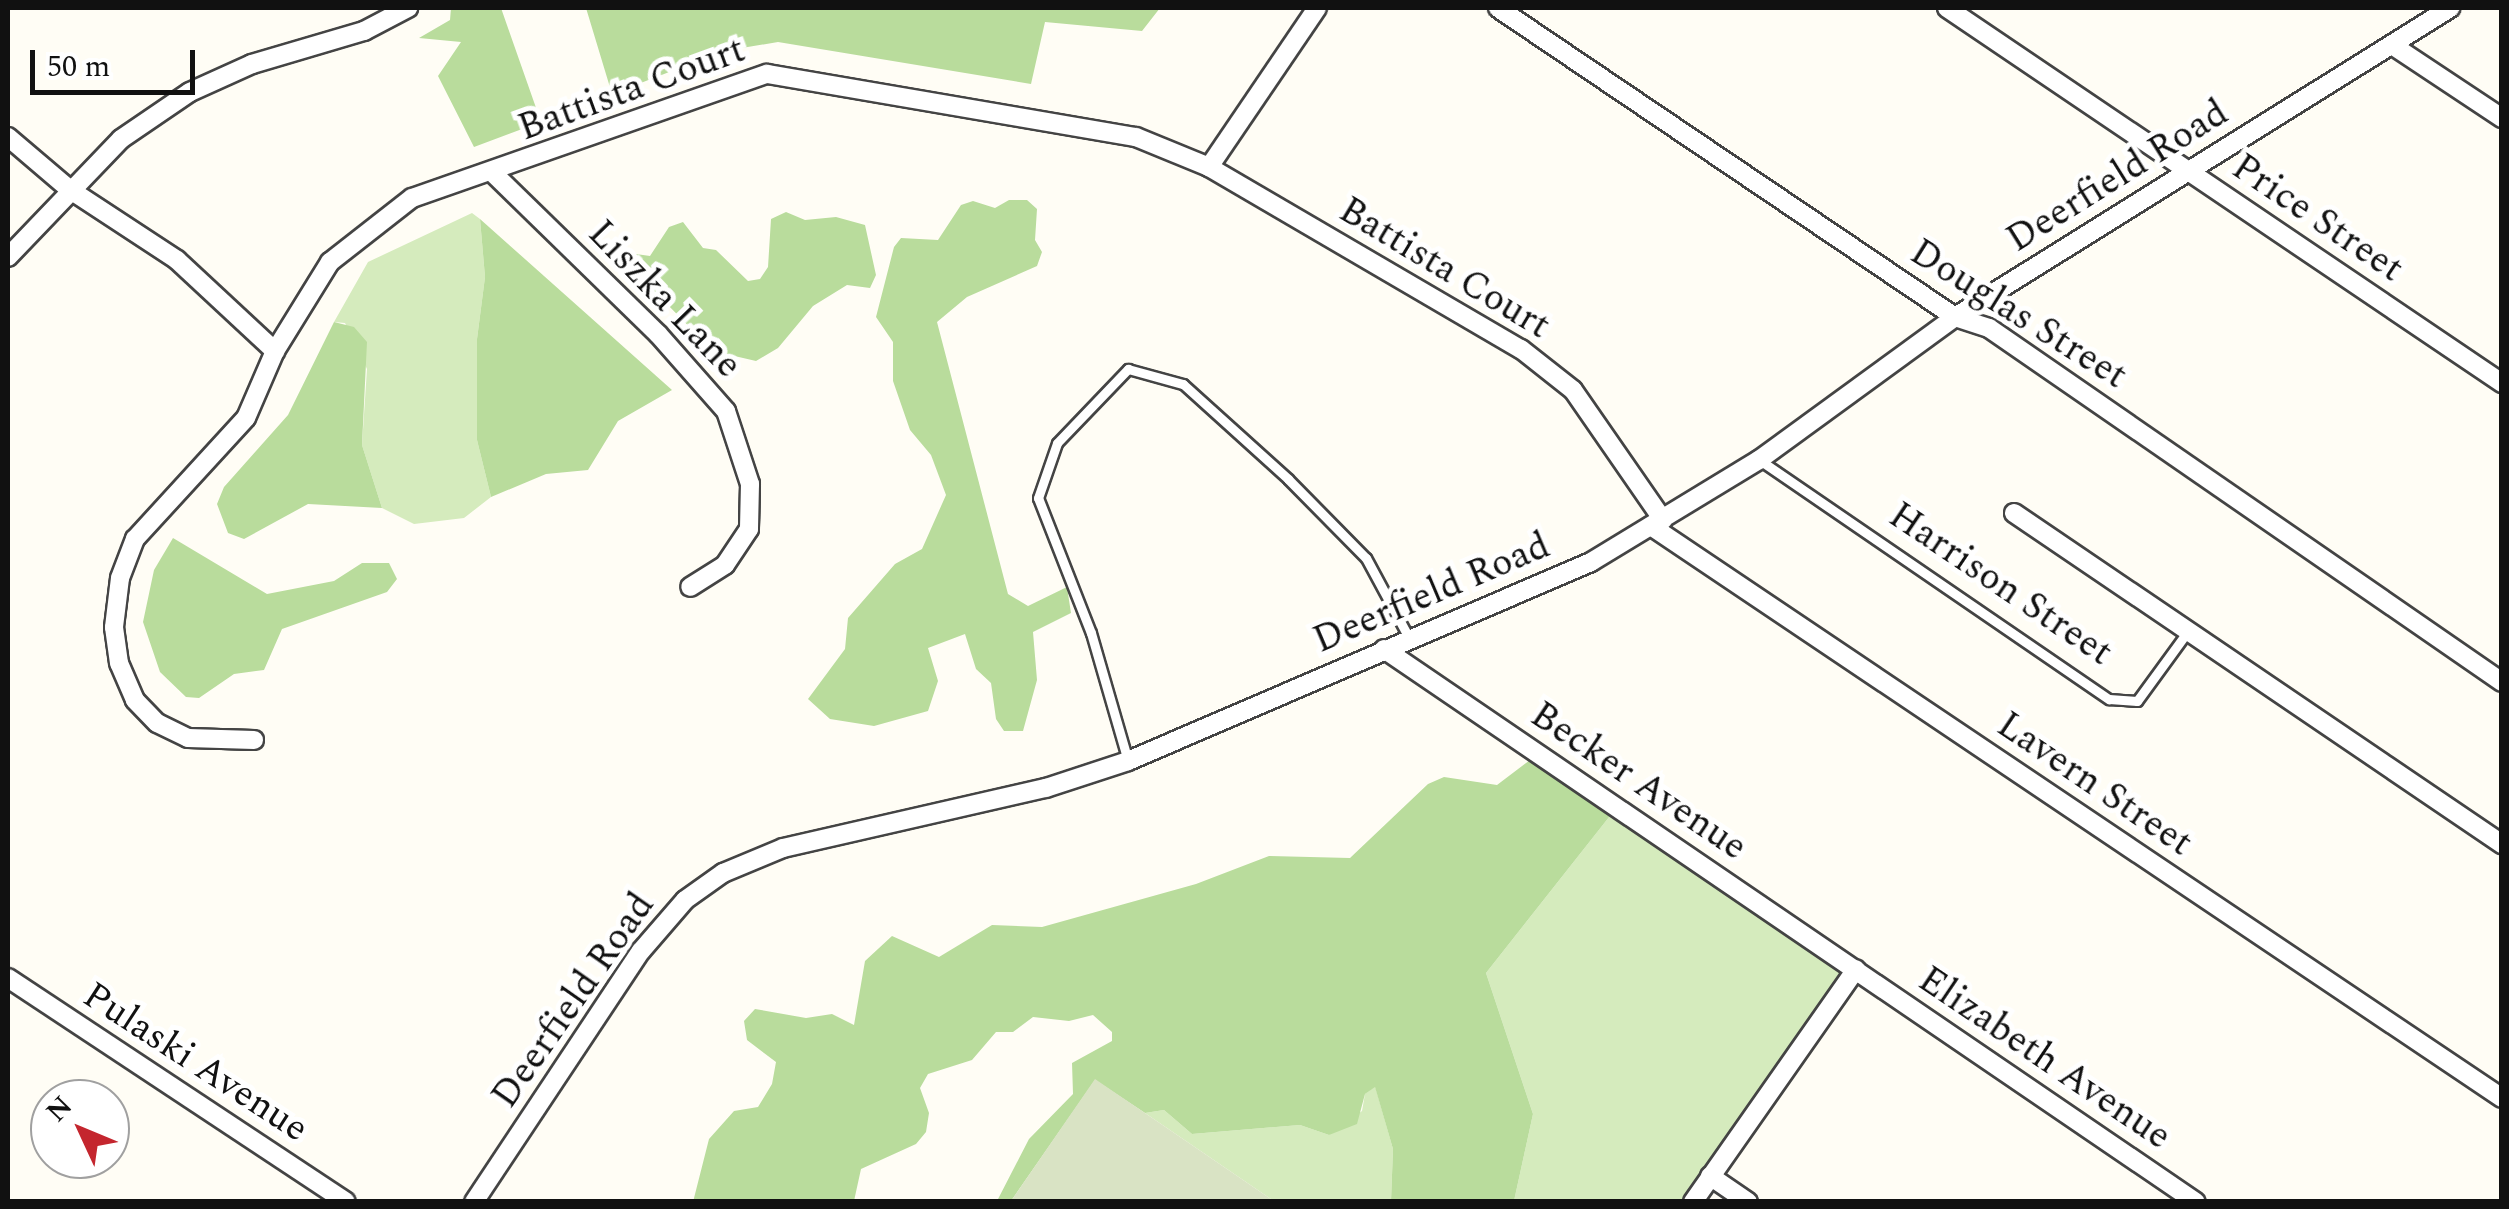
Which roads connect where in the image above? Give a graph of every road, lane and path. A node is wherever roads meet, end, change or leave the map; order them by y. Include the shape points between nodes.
1 (408, 8) edge
2 (1317, 8) edge
3 (1498, 8) edge
4 (1947, 8) edge
5 (2450, 8) edge
6 (2392, 44) junction
7 (2502, 118) edge
8 (8, 136) edge
9 (1209, 167) junction
10 (2188, 171) junction
11 (494, 174) junction
12 (69, 189) junction
13 (8, 257) edge
14 (1955, 317) junction
15 (275, 351) junction
16 (2502, 384) edge
17 (1759, 460) junction
18 (2014, 513) dead end
19 (1657, 523) junction
20 (690, 587) dead end
21 (2188, 631) junction
22 (1409, 638) junction
23 (1384, 649) junction
24 (2502, 682) edge
25 (254, 740) dead end
26 (1128, 761) junction
27 (2502, 844) edge
28 (1856, 969) junction
29 (8, 978) edge
30 (2502, 1098) edge
31 (1710, 1176) junction
32 (2188, 1199) edge
33 (346, 1202) edge
34 (474, 1202) edge
35 (1692, 1202) edge
36 (1748, 1202) edge

1 - 12 street via 364,31 252,64 190,92 121,139
2 - 9 street
3 - 14 street, Douglas Street
4 - 10 street, Price Street
5 - 6 street, Deerfield Road
6 - 7 street
6 - 10 street, Deerfield Road
8 - 12 street
9 - 11 street, Battista Court via 1136,137 768,74
9 - 19 street, Battista Court via 1520,349 1573,390
10 - 14 street, Deerfield Road
10 - 16 street, Price Street
11 - 15 street, Battista Court via 412,198 330,262
11 - 20 street, Liszka Lane via 658,334 726,411 750,484 749,528 725,564
12 - 13 street
12 - 15 street via 178,260
14 - 17 street, Deerfield Road
14 - 24 street, Douglas Street via 1989,328
15 - 25 street, Battista Court via 246,418 135,540 120,578 114,627 119,663 135,700 158,723 188,738
17 - 19 street, Deerfield Road
17 - 21 lane, Harrison Street via 2109,699 2137,701
18 - 21 street, Harrison Street
19 - 22 street, Deerfield Road via 1591,562
19 - 30 street, Lavern Street
21 - 27 street, Harrison Street
22 - 23 street, Deerfield Road
22 - 26 lane via 1366,558 1288,480 1183,384 1128,370 1057,443 1038,498 1086,618
23 - 26 street, Deerfield Road
23 - 28 street, Becker Avenue
26 - 34 street, Deerfield Road via 1046,788 783,848 723,872 685,900 641,951
28 - 31 street
28 - 32 street, Elizabeth Avenue
29 - 33 street, Pulaski Avenue
31 - 35 street
31 - 36 street

